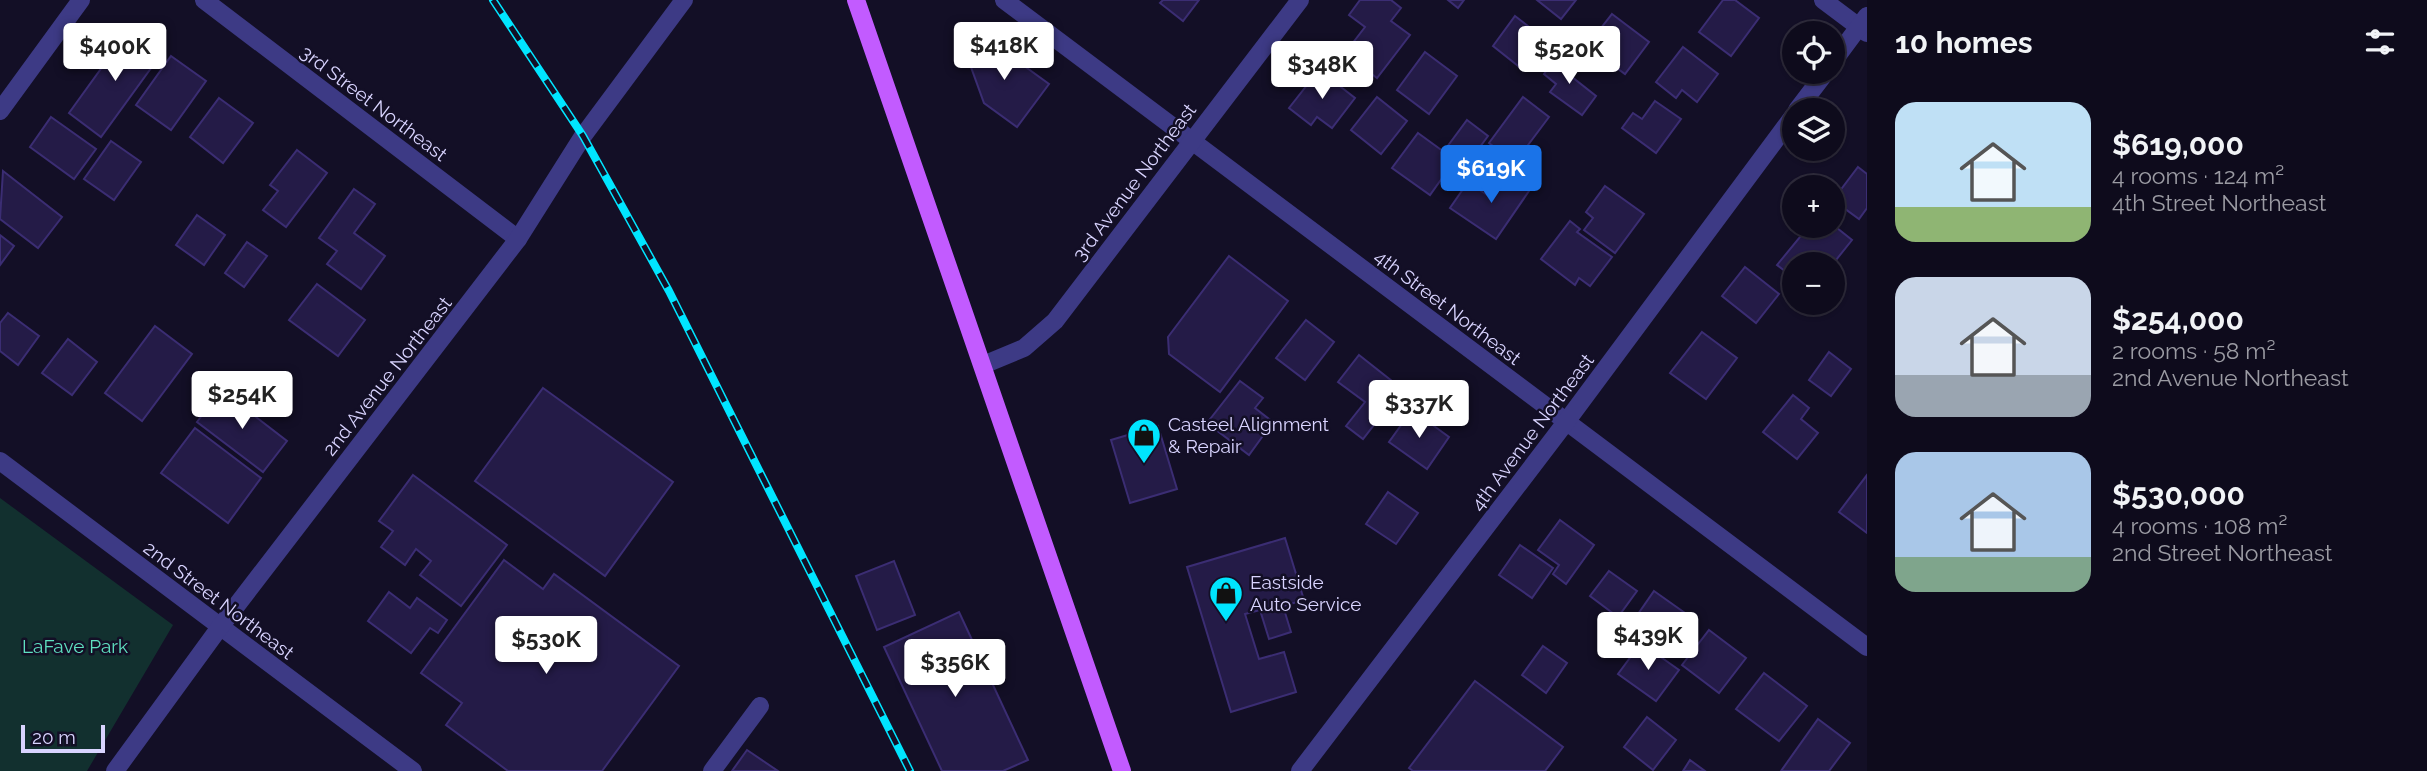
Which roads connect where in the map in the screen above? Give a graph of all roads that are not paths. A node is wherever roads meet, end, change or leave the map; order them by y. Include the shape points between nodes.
1 (81, 0) edge
2 (204, 0) edge
3 (684, 0) edge
4 (856, 0) edge
5 (1004, 0) edge
6 (1300, 0) edge
7 (1823, 0) edge
8 (1864, 25) edge
9 (1845, 48) edge
10 (1817, 84) edge
11 (1806, 98) edge
12 (0, 111) edge
13 (1782, 131) edge
14 (1192, 140) junction
15 (518, 239) junction
16 (983, 365) junction
17 (1566, 422) junction
18 (0, 461) edge
19 (220, 627) junction
20 (1867, 647) edge
21 (760, 706) dead end
22 (115, 771) edge
23 (413, 771) edge
24 (712, 771) edge
25 (1122, 771) edge
26 (1300, 771) edge

1 - 12 street
2 - 15 street, 3rd Street Northeast
3 - 15 street, 2nd Avenue Northeast via 583,136
4 - 16 main road
5 - 14 street, 4th Street Northeast
6 - 14 street, 3rd Avenue Northeast
7 - 8 street
8 - 9 street
10 - 11 street
13 - 17 street, 4th Avenue Northeast
14 - 16 street, 3rd Avenue Northeast via 1055,321 1024,348
14 - 17 street, 4th Street Northeast
15 - 19 street, 2nd Avenue Northeast
16 - 25 main road
17 - 20 street, 4th Street Northeast
17 - 26 street, 4th Avenue Northeast
18 - 19 street, 2nd Street Northeast
19 - 22 street, 2nd Avenue Northeast
19 - 23 street, 2nd Street Northeast
21 - 24 street

